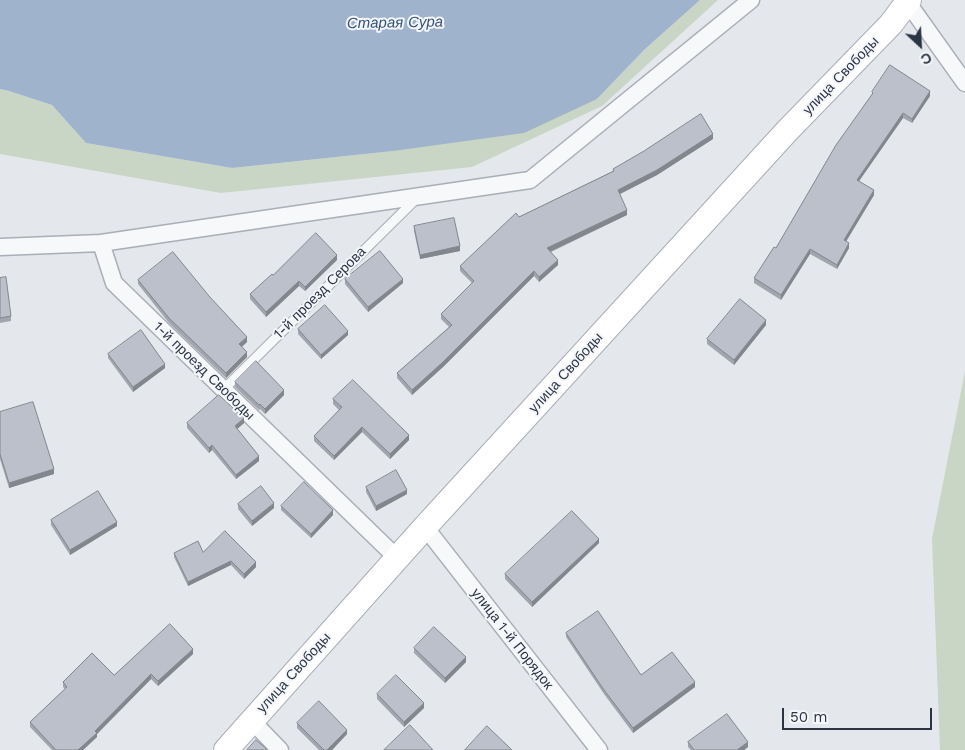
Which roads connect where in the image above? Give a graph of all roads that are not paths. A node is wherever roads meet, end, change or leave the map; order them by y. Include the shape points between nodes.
1 (751, 0) edge
2 (907, 1) edge
3 (965, 83) edge
4 (418, 197) junction
5 (101, 242) junction
6 (0, 247) edge
7 (223, 390) junction
8 (424, 527) junction
9 (397, 558) junction
10 (252, 721) junction
11 (226, 750) edge
12 (280, 750) edge
13 (599, 750) edge

1 - 4 street via 530,180
2 - 3 street
2 - 8 main road, улица Свободы via 891,24 787,131
4 - 5 street
4 - 7 lane, 1-й проезд Серова
5 - 6 street
5 - 7 street, 1-й проезд Свободы via 114,282
7 - 9 street, 1-й проезд Свободы
8 - 9 main road, улица Свободы
8 - 13 street, улица 1-й Порядок
9 - 10 main road, улица Свободы
10 - 11 main road, улица Свободы
10 - 12 street

